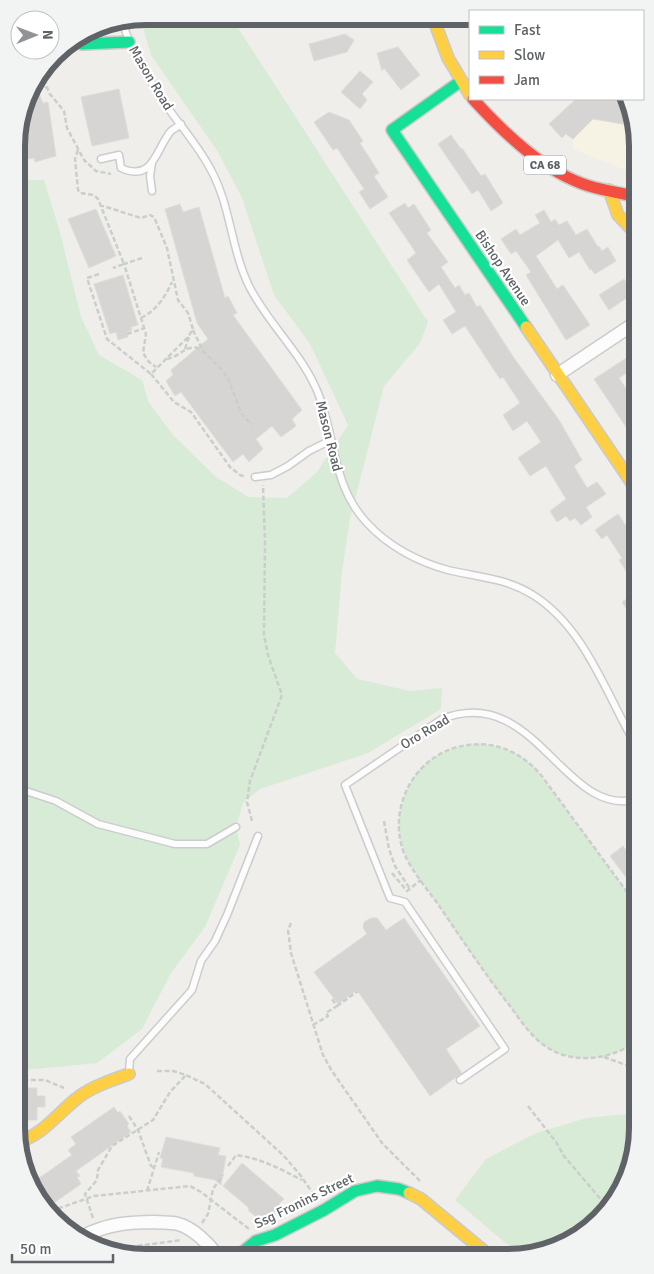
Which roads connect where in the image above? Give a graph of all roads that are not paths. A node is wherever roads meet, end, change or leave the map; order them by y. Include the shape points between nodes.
1 (436, 25) edge
2 (125, 27) edge
3 (129, 42) junction
4 (81, 44) edge
5 (461, 81) junction
6 (469, 93) edge
7 (473, 100) edge
8 (181, 124) junction
9 (101, 159) dead end
10 (152, 163) junction
11 (608, 190) junction
12 (152, 191) dead end
13 (629, 195) edge
14 (629, 227) edge
15 (629, 327) edge
16 (557, 375) junction
17 (331, 440) junction
18 (255, 477) dead end
19 (629, 479) edge
20 (629, 732) edge
21 (25, 791) edge
22 (629, 800) edge
23 (236, 826) dead end
24 (258, 836) dead end
25 (129, 1074) joint
26 (460, 1080) dead end
27 (26, 1140) edge
28 (88, 1234) edge
29 (212, 1249) edge
30 (246, 1249) edge
31 (481, 1249) edge

1 - 5 street
2 - 3 lane, Mason Road
3 - 4 street
3 - 8 lane, Mason Road via 152,84
5 - 6 street
5 - 16 street, Bishop Avenue via 392,130
7 - 11 street, CA 68 via 498,127 551,169 588,186
8 - 10 lane via 167,136
8 - 17 lane, Mason Road via 219,186 249,286 305,368 323,408
9 - 10 lane via 118,155 122,168 134,172
10 - 12 lane
11 - 13 street, CA 68
11 - 14 street via 618,215
15 - 16 street
16 - 19 street, Bishop Avenue
17 - 18 lane via 271,475
17 - 20 lane, Mason Road via 340,479 348,496 379,535 408,555 427,563 494,578 516,586 546,604 580,642
21 - 23 lane via 56,801 98,824 175,844 207,844
22 - 26 lane, Oro Road via 617,802 595,794 521,729 493,715 471,711 442,719 345,785 390,898 405,902 505,1049
24 - 25 lane via 227,915 201,962 192,990 130,1059
25 - 27 street via 106,1082 75,1100 47,1128
28 - 29 street via 117,1224 178,1224
30 - 31 street, Ssg Fronins Street via 355,1191 377,1186 399,1188 421,1199

